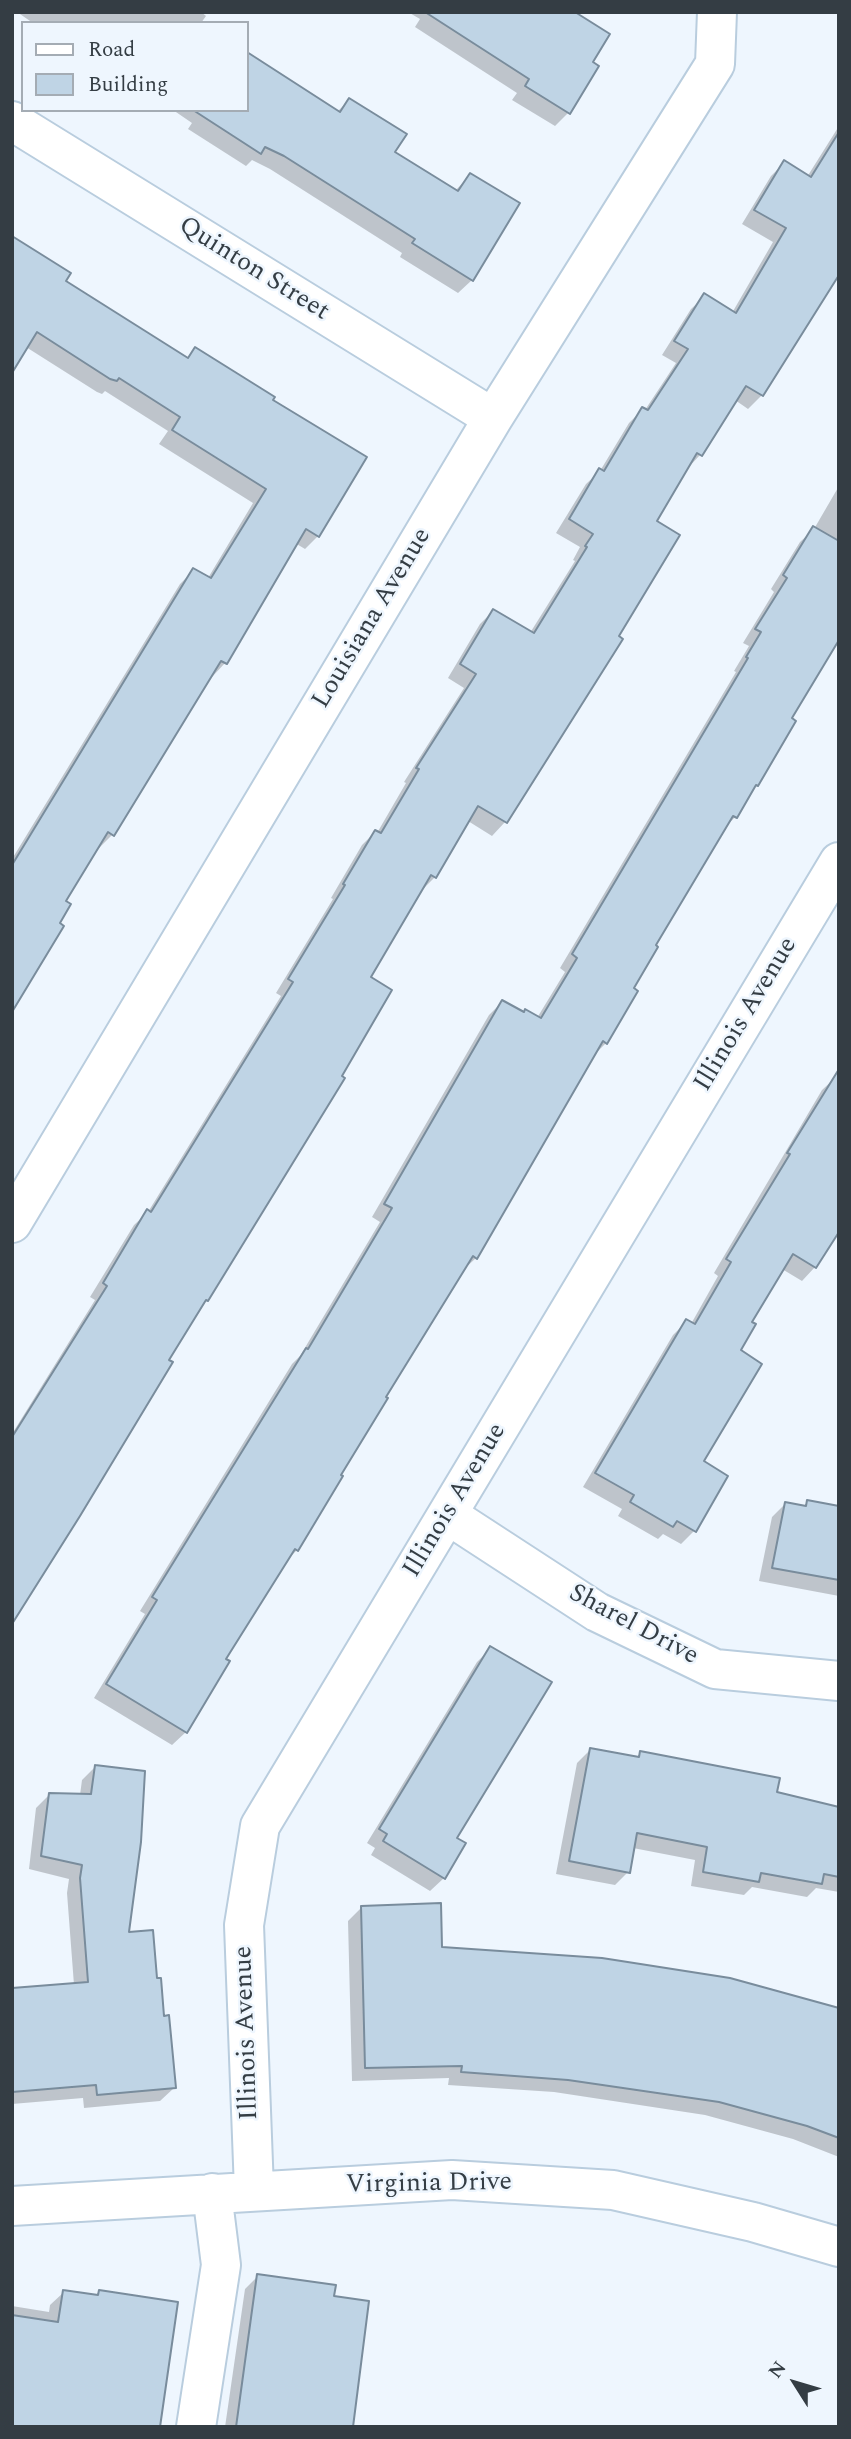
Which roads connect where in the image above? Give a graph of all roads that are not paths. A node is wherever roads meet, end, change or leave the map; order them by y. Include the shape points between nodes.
1 (717, 12) edge
2 (12, 121) edge
3 (493, 418) junction
4 (839, 862) edge
5 (12, 1223) edge
6 (448, 1515) junction
7 (839, 1681) edge
8 (254, 2190) junction
9 (212, 2193) junction
10 (12, 2206) edge
11 (839, 2247) edge
12 (196, 2427) edge

1 - 3 street, Louisiana Avenue via 715,64
2 - 3 street, Quinton Street
3 - 5 street, Louisiana Avenue
4 - 6 street, Illinois Avenue
6 - 7 street, Sharel Drive via 597,1612 715,1669
6 - 8 street, Illinois Avenue via 260,1826 244,1925
8 - 9 street, Virginia Drive
8 - 11 street, Virginia Drive via 452,2180 613,2190
9 - 10 street, Virginia Drive
9 - 12 street via 221,2265

